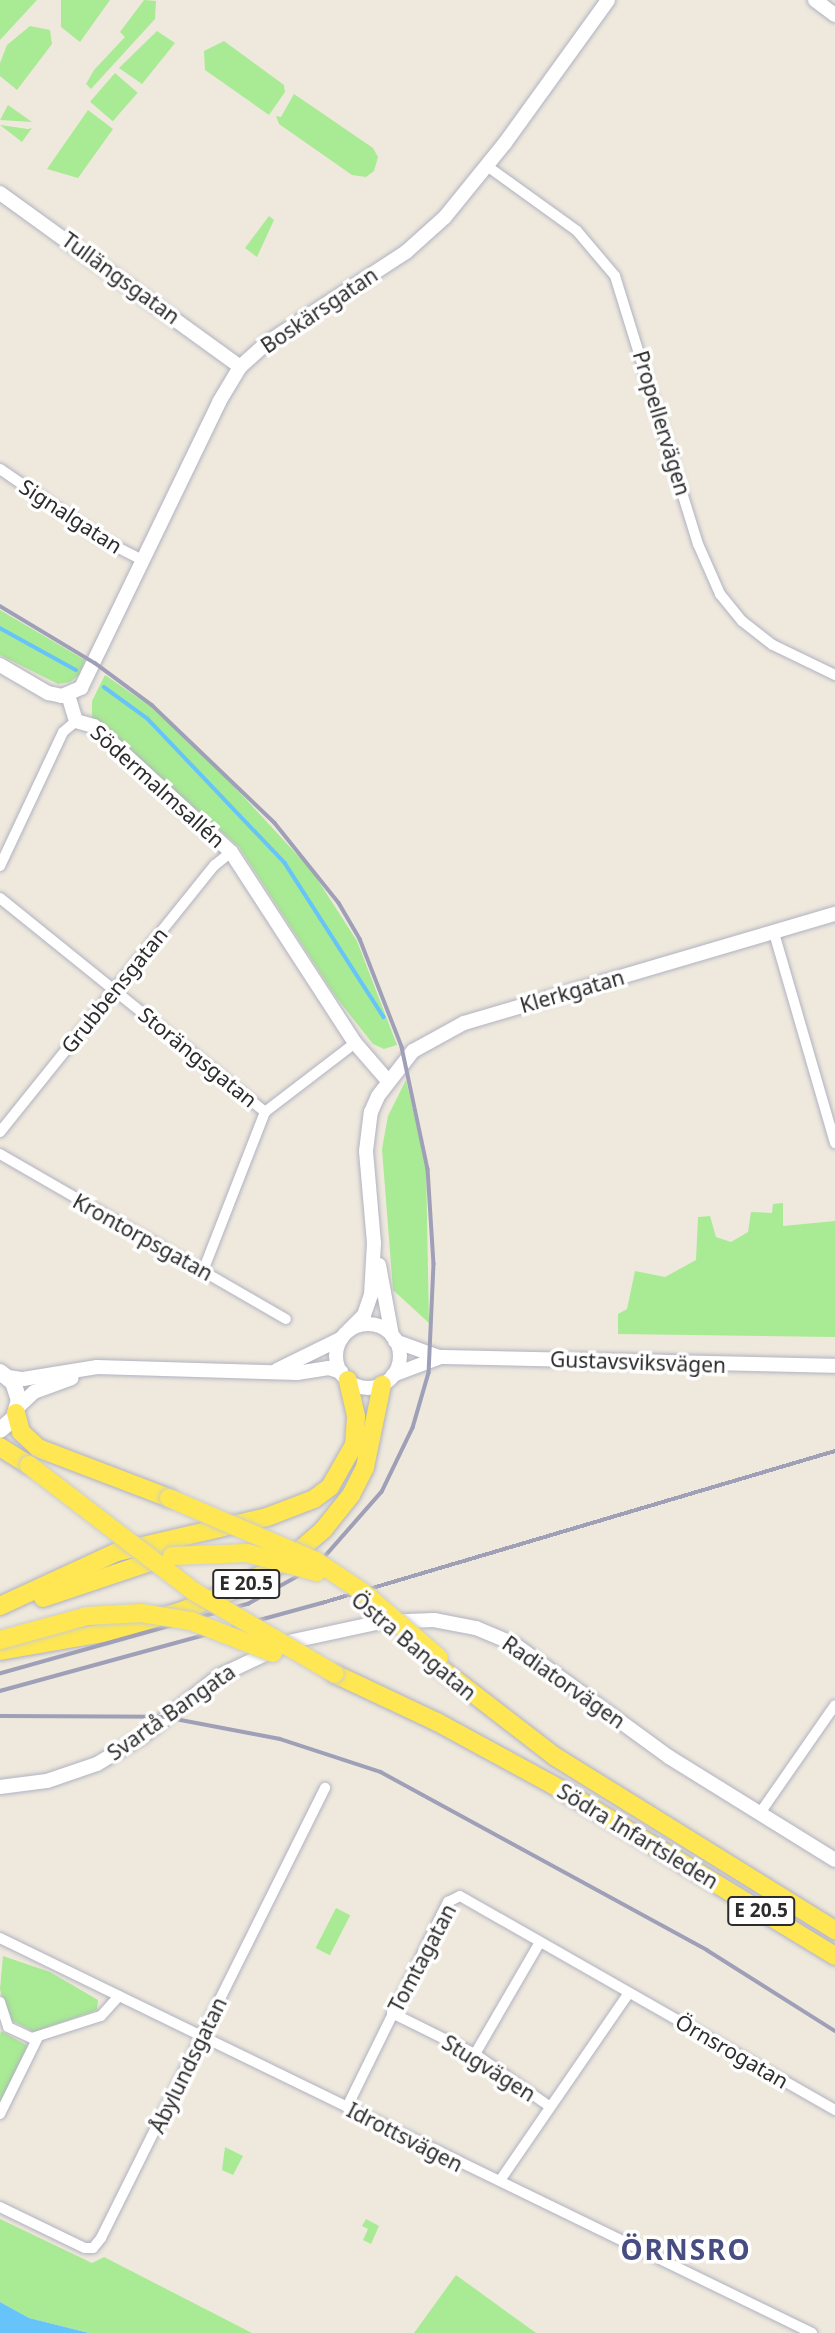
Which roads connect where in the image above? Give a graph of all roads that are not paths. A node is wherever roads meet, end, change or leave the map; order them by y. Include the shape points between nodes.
1 (608, 0) edge
2 (814, 0) edge
3 (835, 15) edge
4 (488, 166) junction
5 (0, 193) edge
6 (240, 367) junction
7 (0, 469) edge
8 (144, 561) junction
9 (0, 665) edge
10 (835, 674) edge
11 (68, 695) junction
12 (76, 720) junction
13 (232, 852) junction
14 (0, 866) edge
15 (0, 898) edge
16 (835, 914) edge
17 (774, 933) junction
18 (115, 990) junction
19 (355, 1043) junction
20 (388, 1081) junction
21 (265, 1112) junction
22 (0, 1132) edge
23 (835, 1143) edge
24 (0, 1154) edge
25 (374, 1243) junction
26 (203, 1271) junction
27 (286, 1319) dead end
28 (346, 1334) junction
29 (394, 1338) junction
30 (441, 1357) junction
31 (835, 1366) edge
32 (277, 1370) junction
33 (10, 1376) edge
34 (345, 1376) junction
35 (54, 1378) junction
36 (388, 1380) junction
37 (21, 1405) junction
38 (0, 1430) edge
39 (0, 1447) edge
40 (0, 1606) edge
41 (0, 1614) edge
42 (0, 1640) edge
43 (0, 1651) edge
44 (260, 1654) joint
45 (437, 1661) junction
46 (334, 1674) junction
47 (835, 1705) edge
48 (573, 1768) joint
49 (0, 1787) edge
50 (325, 1788) dead end
51 (760, 1813) junction
52 (835, 1860) edge
53 (835, 1930) edge
54 (0, 1938) edge
55 (540, 1941) junction
56 (835, 1956) edge
57 (628, 1994) junction
58 (119, 1996) junction
59 (0, 2002) edge
60 (392, 2013) junction
61 (2, 2022) edge
62 (38, 2037) junction
63 (202, 2038) junction
64 (475, 2054) junction
65 (549, 2106) junction
66 (346, 2107) junction
67 (835, 2110) edge
68 (0, 2114) edge
69 (500, 2179) junction
70 (0, 2207) edge
71 (812, 2333) edge

1 - 4 street, Boskärsgatan
2 - 3 street
4 - 6 street, Boskärsgatan via 418,242 268,342
4 - 10 street, Propellervägen via 577,230 615,276 698,544 720,594 742,621 773,645
5 - 6 street, Tullängsgatan
6 - 8 street, Boskärsgatan
7 - 8 street, Signalgatan via 104,541
8 - 11 street, Boskärsgatan via 92,671 81,688
9 - 11 street via 48,694
11 - 12 street, Södermalmsallén
12 - 13 street, Södermalmsallén via 94,726
12 - 14 street via 63,732
13 - 18 street, Grubbensgatan via 215,865
13 - 19 street, Södermalmsallén
15 - 18 street, Storängsgatan
16 - 17 street, Klerkgatan
17 - 20 street, Klerkgatan via 445,1030 413,1051
17 - 23 street
18 - 21 street, Storängsgatan
18 - 22 street, Grubbensgatan
19 - 20 street, Södermalmsallén
19 - 21 street
20 - 25 street via 377,1096 367,1131
21 - 26 street
24 - 26 street, Krontorpsgatan
25 - 28 street via 369,1306
25 - 29 street
26 - 27 street, Krontorpsgatan
28 - 29 street via 372,1324
28 - 32 street
28 - 34 street via 336,1357
29 - 30 street, Gustavsviksvägen
29 - 36 street via 400,1356
30 - 31 street, Gustavsviksvägen
30 - 36 street, Gustavsviksvägen
32 - 34 street via 297,1373 329,1368
32 - 35 street via 107,1368
33 - 35 street
33 - 37 main road
34 - 36 street via 370,1389
34 - 40 main road via 356,1416 354,1445 330,1487 314,1499 267,1517 117,1552
35 - 37 street
36 - 43 main road, E 20.5 via 365,1467 351,1495 323,1530 292,1557 236,1589 179,1612 103,1633
37 - 38 main road
37 - 45 main road, bridge via 21,1432 38,1448 316,1561 364,1593
39 - 46 main road, bridge via 193,1591
41 - 45 main road, Östra Bangatan / E 20.5, bridge via 109,1573 172,1556 247,1553 312,1570 363,1601
42 - 46 main road, E 20.5, bridge via 87,1616 166,1615
44 - 49 street, Svartå Bangata via 200,1689 109,1758 47,1781
44 - 51 street, Radiatorvägen via 313,1635 380,1622 434,1620 476,1628 538,1659 668,1757
45 - 48 main road, Östra Bangatan / E 20.5 via 492,1710
46 - 56 main road, Södra Infartsleden / E 20.5 via 437,1722 657,1847
47 - 51 street
48 - 53 main road, Södra Infartsleden / E 20.5
50 - 63 street, Åbylundsgatan
51 - 52 street, Radiatorvägen
54 - 58 street, Idrottsvägen
55 - 57 street, Örnsrogatan
55 - 60 street, Tomtagatan via 467,1898 452,1896
55 - 64 street
57 - 65 street
57 - 67 street, Örnsrogatan
58 - 62 street via 102,2016
58 - 63 street, Idrottsvägen
59 - 61 street
60 - 64 street, Stugvägen
60 - 66 street, Tomtagatan
61 - 62 street via 14,2033
62 - 68 street
63 - 66 street, Idrottsvägen
63 - 70 street, Åbylundsgatan via 93,2248 76,2245
64 - 65 street, Stugvägen
65 - 69 street
66 - 69 street, Idrottsvägen via 470,2170
69 - 71 street, Idrottsvägen

